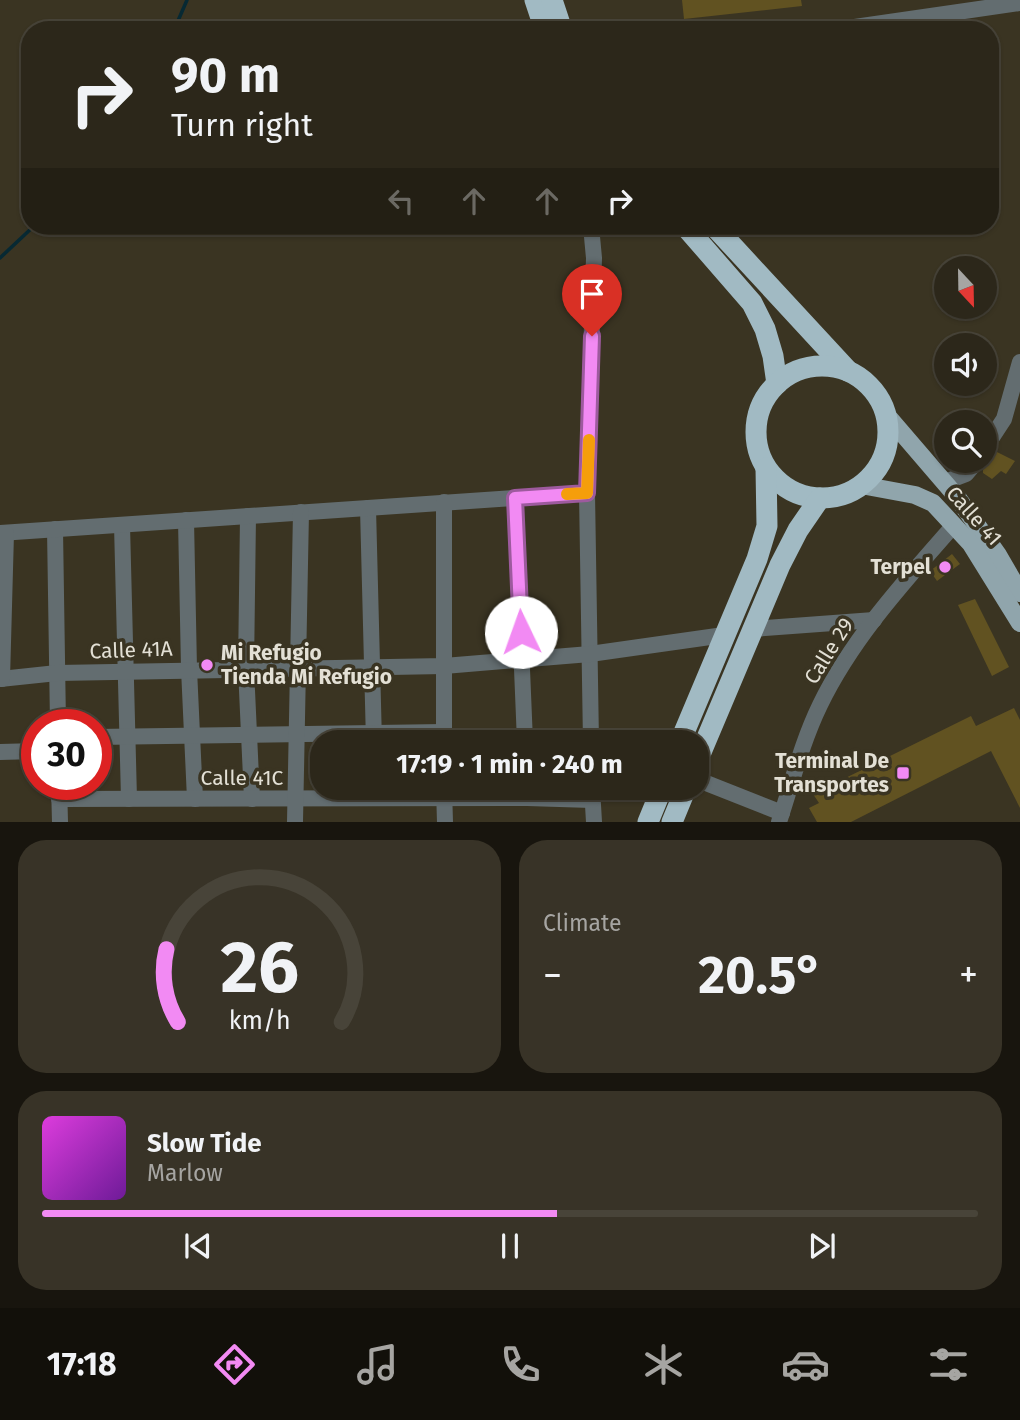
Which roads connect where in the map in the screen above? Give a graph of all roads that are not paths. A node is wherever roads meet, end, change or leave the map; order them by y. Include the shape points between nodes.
1 (535, 0) edge
2 (552, 0) edge
3 (1020, 3) edge
4 (542, 21) edge
5 (559, 21) edge
6 (896, 21) edge
7 (592, 235) edge
8 (601, 235) edge
9 (693, 235) edge
10 (722, 235) edge
11 (594, 258) junction
12 (1020, 362) edge
13 (849, 372) junction
14 (777, 384) junction
15 (884, 412) junction
16 (997, 430) edge
17 (766, 468) junction
18 (967, 473) edge
19 (945, 482) junction
20 (861, 485) junction
21 (587, 493) junction
22 (515, 498) junction
23 (820, 498) junction
24 (444, 502) junction
25 (368, 508) junction
26 (301, 512) junction
27 (248, 516) junction
28 (186, 520) junction
29 (122, 525) junction
30 (954, 525) junction
31 (55, 529) junction
32 (3, 533) edge
33 (1020, 593) edge
34 (874, 620) junction
35 (1020, 623) edge
36 (753, 629) junction
37 (724, 635) junction
38 (590, 654) junction
39 (522, 660) junction
40 (444, 666) junction
41 (298, 667) junction
42 (372, 667) junction
43 (246, 669) junction
44 (189, 670) junction
45 (126, 671) junction
46 (57, 673) junction
47 (1, 679) edge
48 (58, 709) edge
49 (374, 730) edge
50 (444, 730) edge
51 (525, 730) edge
52 (591, 730) edge
53 (685, 730) edge
54 (709, 733) edge
55 (249, 735) junction
56 (297, 735) junction
57 (192, 736) junction
58 (310, 736) edge
59 (112, 737) edge
60 (127, 737) junction
61 (21, 751) edge
62 (0, 752) edge
63 (709, 785) edge
64 (112, 797) edge
65 (310, 798) edge
66 (129, 799) junction
67 (195, 799) junction
68 (253, 799) junction
69 (296, 799) junction
70 (59, 800) edge
71 (444, 800) edge
72 (592, 800) edge
73 (657, 800) edge
74 (681, 800) edge
75 (781, 817) edge
76 (60, 821) edge
77 (295, 821) edge
78 (445, 821) edge
79 (594, 821) edge
80 (648, 821) edge
81 (672, 821) edge

1 - 4 highway
2 - 5 highway
3 - 6 street
7 - 11 street
8 - 11 street
9 - 14 highway via 752,303 765,329
10 - 13 highway
11 - 21 street
12 - 16 street
13 - 14 highway via 828,367 806,369
13 - 15 highway via 874,393
14 - 17 highway via 756,424
15 - 19 main road, Calle 41
15 - 20 highway via 888,428 884,452 873,474
17 - 23 highway via 790,490
17 - 37 highway via 767,526
18 - 19 street
19 - 33 main road, Calle 41
20 - 23 highway
20 - 30 main road, Calle 41 via 915,495 933,503
21 - 22 street
21 - 38 street
22 - 24 street
22 - 39 street
23 - 36 highway via 797,530
24 - 25 street
24 - 40 street
25 - 26 street
25 - 42 street
26 - 27 street
26 - 41 street
27 - 28 street
27 - 43 street
28 - 29 street
28 - 44 street
29 - 31 street
29 - 45 street
30 - 34 street, Calle 29
30 - 35 main road, Calle 41
31 - 32 street
31 - 46 street
32 - 47 street
34 - 36 street
34 - 75 street, Calle 29 via 820,706
36 - 54 highway
37 - 38 street, Calle 41A
37 - 53 highway
38 - 39 street, Calle 41A
38 - 52 street
39 - 40 street, Calle 41A
39 - 51 street
40 - 42 street, Calle 41A
40 - 50 street
41 - 42 street, Calle 41A
41 - 43 street, Calle 41A
41 - 56 street
42 - 49 street
43 - 44 street, Calle 41A
43 - 55 street
44 - 45 street, Calle 41A
44 - 57 street
45 - 46 street, Calle 41A
45 - 60 street
46 - 47 street, Calle 41A
46 - 48 street
55 - 56 street
55 - 57 street
55 - 68 street
56 - 58 street
56 - 69 street
57 - 60 street
57 - 67 street
59 - 60 street
60 - 66 street
61 - 62 street
63 - 75 street
64 - 66 street, Calle 41C
65 - 69 street, Calle 41C
66 - 67 street, Calle 41C
67 - 68 street, Calle 41C
68 - 69 street, Calle 41C
69 - 77 street
70 - 76 street
71 - 78 street
72 - 79 street
73 - 80 highway
74 - 81 highway

